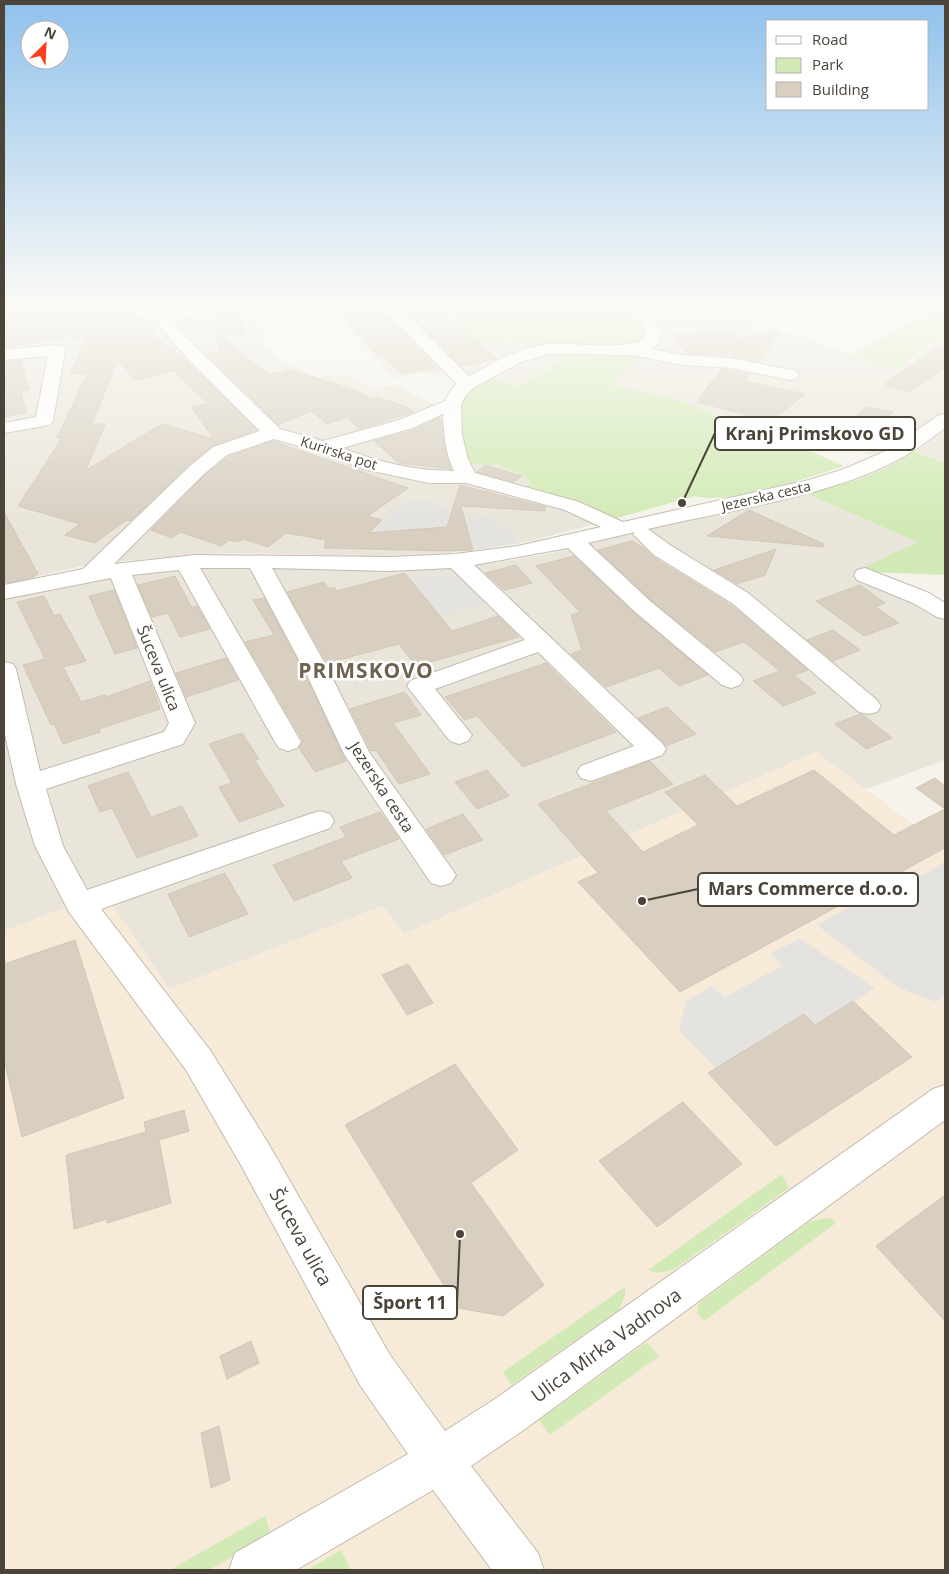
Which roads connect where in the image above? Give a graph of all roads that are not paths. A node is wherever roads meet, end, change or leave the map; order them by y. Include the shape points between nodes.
1 (52, 375) edge
2 (215, 375) edge
3 (458, 375) edge
4 (483, 375) edge
5 (467, 384) junction
6 (452, 404) junction
7 (945, 419) edge
8 (4, 428) edge
9 (273, 433) junction
10 (323, 447) junction
11 (467, 477) junction
12 (621, 529) junction
13 (644, 534) dead end
14 (573, 541) junction
15 (457, 561) junction
16 (258, 562) junction
17 (186, 563) junction
18 (119, 570) junction
19 (91, 574) junction
20 (865, 575) dead end
21 (4, 592) edge
22 (945, 612) edge
23 (542, 642) junction
24 (4, 669) edge
25 (731, 680) dead end
26 (868, 706) dead end
27 (459, 735) dead end
28 (288, 742) dead end
29 (18, 766) edge
30 (591, 772) dead end
31 (320, 821) dead end
32 (441, 875) dead end
33 (80, 904) junction
34 (945, 1100) edge
35 (439, 1461) junction
36 (252, 1570) edge
37 (521, 1570) edge

1 - 8 street via 44,421
2 - 9 street, Kurirska pot
3 - 5 street
4 - 5 street
5 - 6 street
6 - 10 street via 406,424
6 - 11 street via 453,435 458,459
7 - 12 street, Jezerska cesta via 888,458 856,472 814,485
9 - 10 street, Kurirska pot
9 - 19 street via 220,452 197,470
10 - 11 street, Kurirska pot via 363,463 429,477
11 - 12 street, Kurirska pot via 572,506
12 - 14 street, Jezerska cesta
13 - 26 street via 662,550 740,598
14 - 15 street, Jezerska cesta
14 - 25 street via 642,606
15 - 16 street, Jezerska cesta via 381,564
15 - 23 street
16 - 17 street, Jezerska cesta
16 - 32 street, Jezerska cesta via 357,754
17 - 18 street, Jezerska cesta
17 - 28 street
18 - 19 street, Jezerska cesta
18 - 29 street, Šuceva ulica via 182,723 174,738
19 - 21 street, Jezerska cesta
20 - 22 street via 921,598
23 - 27 street via 419,686
23 - 30 street via 653,748
24 - 29 street, Šuceva ulica
29 - 33 street, Šuceva ulica via 49,846
31 - 33 street
33 - 35 street, Šuceva ulica via 198,1060 375,1370
34 - 35 street, Ulica Mirka Vadnova via 510,1414
35 - 36 street, Ulica Mirka Vadnova
35 - 37 street, Šuceva ulica

